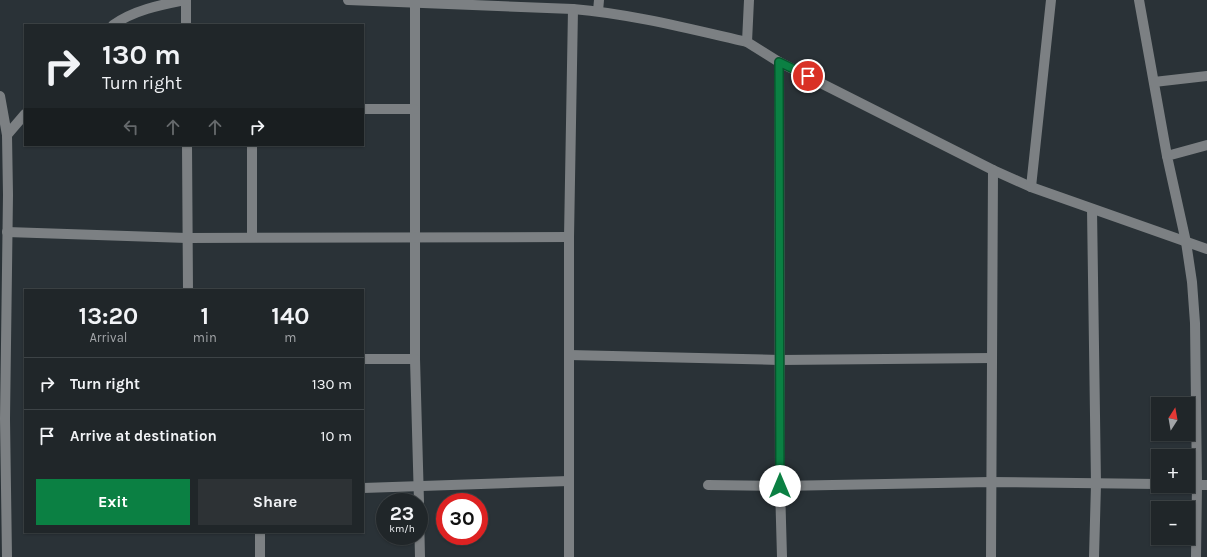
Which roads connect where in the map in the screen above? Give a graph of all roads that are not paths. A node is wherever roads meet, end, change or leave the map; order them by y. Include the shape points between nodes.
1 (185, 0) edge
2 (348, 0) edge
3 (599, 0) edge
4 (749, 0) edge
5 (1050, 0) edge
6 (1139, 0) edge
7 (414, 1) edge
8 (573, 9) junction
9 (598, 11) junction
10 (114, 24) edge
11 (186, 24) edge
12 (747, 42) junction
13 (779, 62) junction
14 (1207, 76) edge
15 (1154, 82) junction
16 (0, 96) edge
17 (364, 109) edge
18 (414, 109) junction
19 (24, 115) edge
20 (7, 136) junction
21 (1207, 145) edge
22 (187, 146) edge
23 (252, 146) edge
24 (1167, 156) junction
25 (993, 170) junction
26 (4, 182) edge
27 (1031, 187) junction
28 (1092, 209) junction
29 (7, 232) junction
30 (414, 236) junction
31 (569, 237) junction
32 (187, 238) junction
33 (252, 238) junction
34 (1186, 242) junction
35 (1207, 249) edge
36 (188, 289) edge
37 (569, 355) junction
38 (992, 358) junction
39 (364, 359) edge
40 (415, 359) junction
41 (780, 360) junction
42 (3, 377) edge
43 (569, 481) junction
44 (990, 482) junction
45 (1096, 484) junction
46 (1151, 484) edge
47 (418, 485) junction
48 (708, 485) dead end
49 (1197, 485) edge
50 (780, 486) junction
51 (364, 488) edge
52 (418, 493) edge
53 (260, 533) edge
54 (420, 545) edge
55 (7, 557) edge
56 (260, 557) edge
57 (420, 557) edge
58 (569, 557) edge
59 (782, 557) edge
60 (991, 557) edge
61 (1094, 557) edge
62 (1196, 557) edge

1 - 10 street via 158,5
1 - 11 street
2 - 7 street
3 - 9 street
4 - 12 street
5 - 27 street
6 - 15 street
7 - 8 street
7 - 18 street
8 - 9 street
8 - 31 street
9 - 12 street via 658,21
12 - 13 street
13 - 25 street
13 - 41 street
14 - 15 street
15 - 24 street
16 - 20 street
17 - 18 street
18 - 30 street
19 - 20 street
20 - 26 street
21 - 24 street
22 - 32 street
23 - 33 street
24 - 34 street
25 - 27 street
25 - 38 street
26 - 29 street
27 - 28 street
28 - 34 street
28 - 45 street
29 - 32 street
29 - 42 street via 6,351
30 - 31 street
30 - 33 street
30 - 40 street
31 - 37 street
32 - 33 street
32 - 36 street
34 - 35 street
34 - 49 street via 1195,323
37 - 41 street
37 - 43 street
38 - 41 street
38 - 44 street
39 - 40 street
40 - 47 street
41 - 50 street
42 - 55 street
43 - 47 street
43 - 58 street
44 - 45 street
44 - 50 street
44 - 60 street
45 - 46 street
45 - 61 street
47 - 51 street
47 - 52 street
48 - 50 street
49 - 62 street
50 - 59 street
53 - 56 street
54 - 57 street

